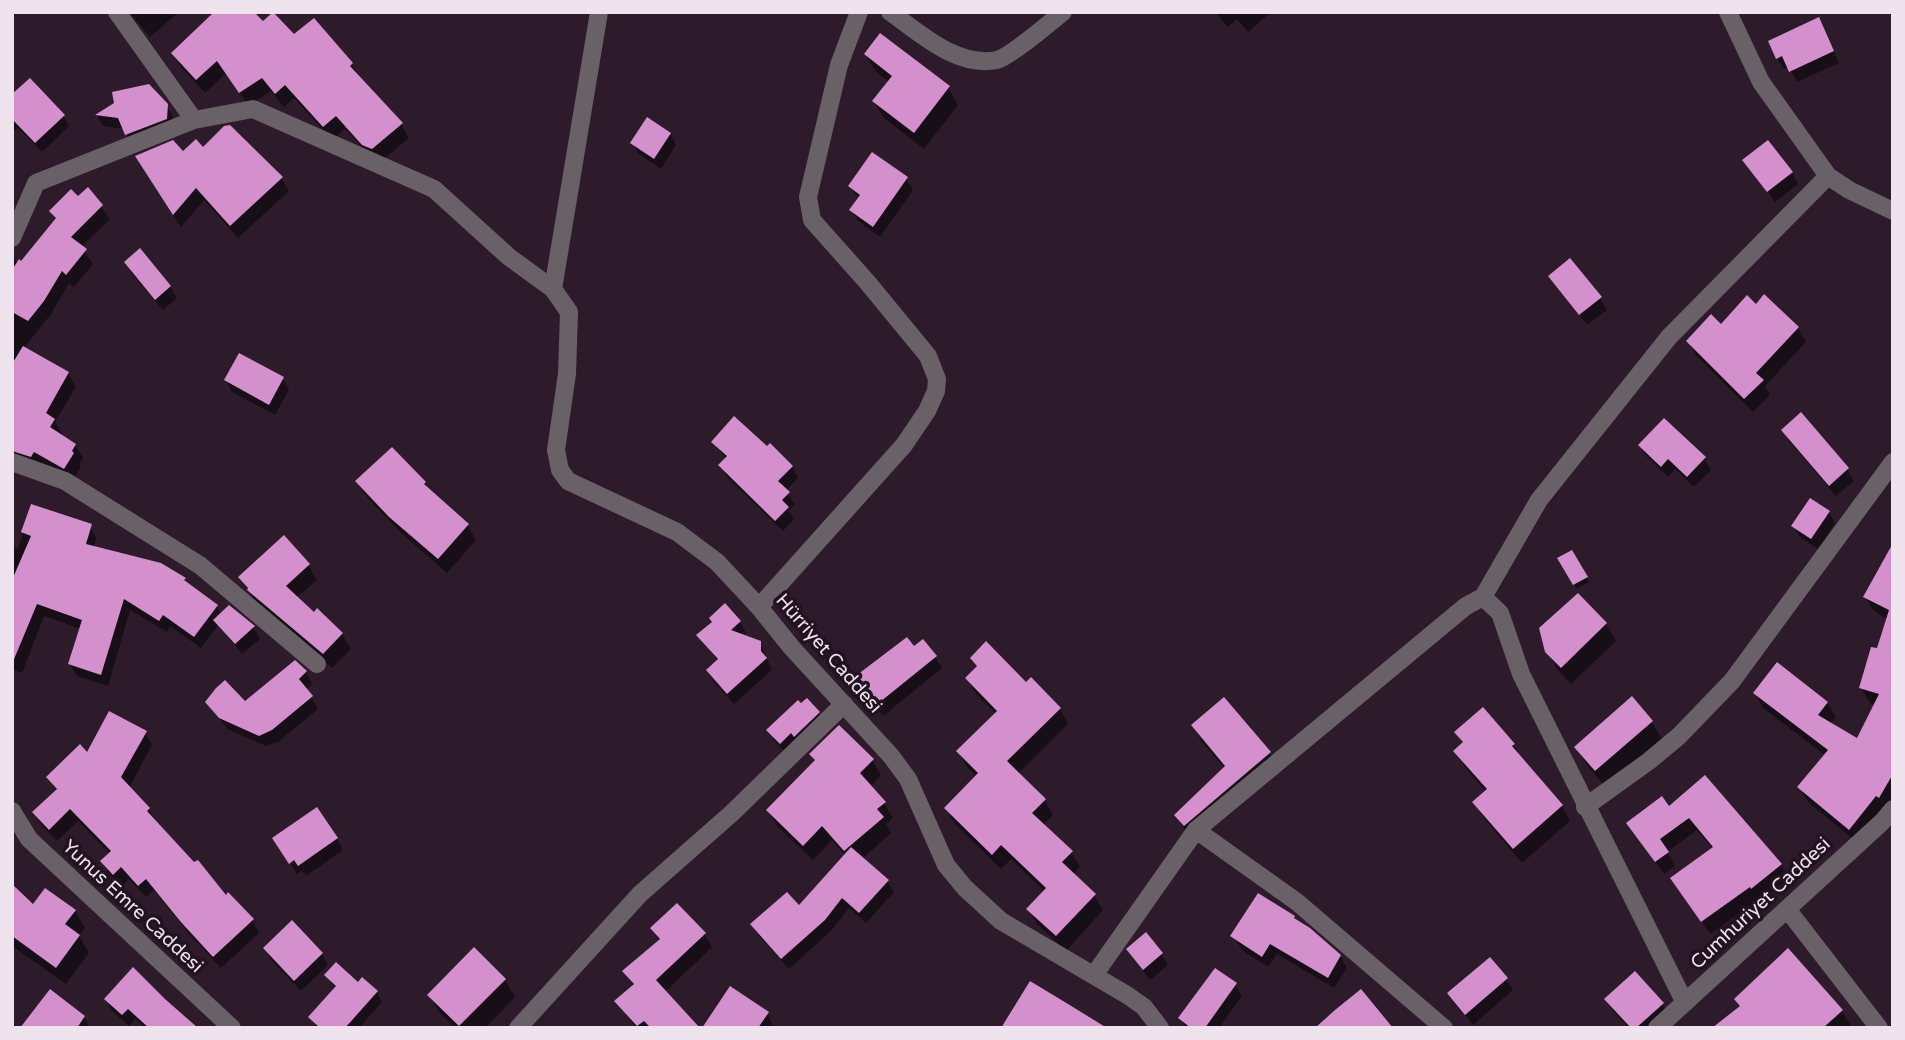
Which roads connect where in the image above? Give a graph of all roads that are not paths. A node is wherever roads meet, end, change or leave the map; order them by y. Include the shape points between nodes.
1 (117, 12) edge
2 (599, 12) edge
3 (859, 12) edge
4 (890, 12) edge
5 (1063, 12) edge
6 (1728, 12) edge
7 (194, 120) junction
8 (1828, 176) junction
9 (1893, 211) edge
10 (12, 237) edge
11 (553, 289) junction
12 (12, 461) edge
13 (1893, 462) edge
14 (1483, 597) junction
15 (759, 607) junction
16 (317, 664) dead end
17 (844, 704) junction
18 (1585, 807) junction
19 (1893, 809) edge
20 (12, 810) edge
21 (1196, 830) junction
22 (1787, 909) junction
23 (1094, 975) junction
24 (1685, 1003) junction
25 (232, 1028) edge
26 (518, 1028) edge
27 (1160, 1028) edge
28 (1444, 1028) edge
29 (1657, 1028) edge
30 (1879, 1028) edge

1 - 7 street
2 - 11 street
3 - 15 street via 839,65 808,197 812,220 928,356 937,379 936,391 904,445
4 - 5 street via 942,48 970,60 999,60
6 - 8 street via 1761,82
7 - 10 street via 36,183
7 - 11 street via 253,109 434,189 509,257
8 - 9 street
8 - 14 street via 1669,337 1539,500
11 - 15 street, Hürriyet Caddesi via 569,312 567,374 556,450 560,470 568,481 698,546
12 - 16 street via 65,481 201,566
13 - 18 street via 1732,681 1679,736
14 - 18 street via 1500,613 1521,674
14 - 21 street via 1466,606
15 - 17 street, Hürriyet Caddesi
17 - 23 street, Hürriyet Caddesi via 908,779 946,865 965,888 1001,921
17 - 26 street via 640,894
18 - 24 street
19 - 22 street, Cumhuriyet Caddesi
20 - 25 street, Yunus Emre Caddesi via 29,839
21 - 23 street
21 - 28 street via 1297,901
22 - 24 street, Cumhuriyet Caddesi
22 - 30 street
23 - 27 street, Hürriyet Caddesi via 1144,1007
24 - 29 street, Cumhuriyet Caddesi

